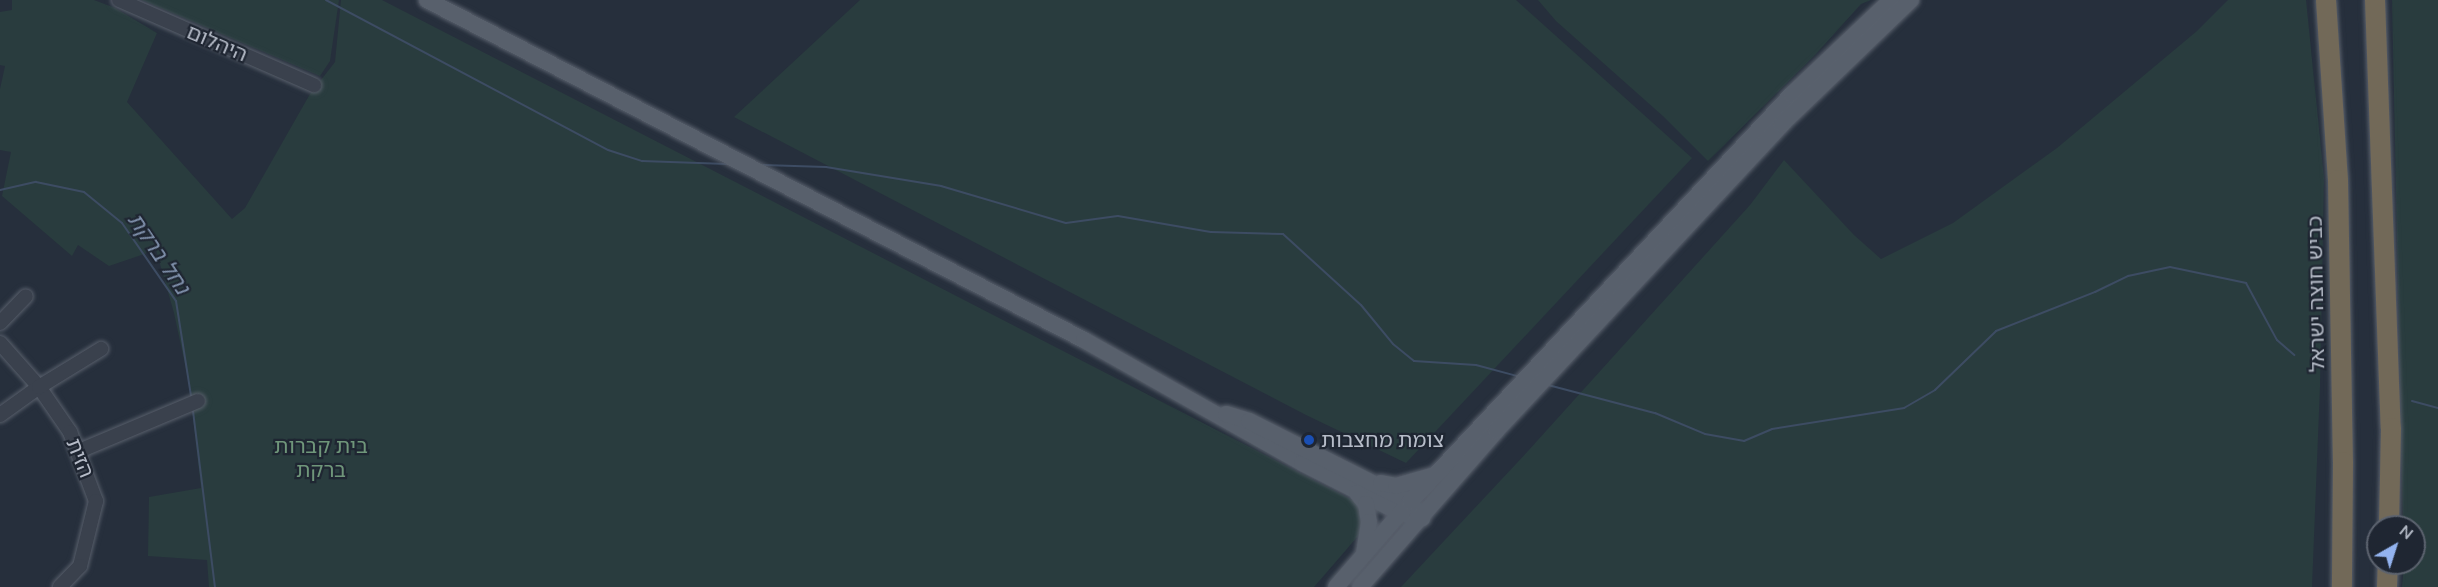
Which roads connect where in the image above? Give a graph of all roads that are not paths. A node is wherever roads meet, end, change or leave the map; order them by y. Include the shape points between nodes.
1 (119, 0) edge
2 (427, 0) edge
3 (1891, 0) edge
4 (1911, 0) edge
5 (2326, 0) edge
6 (2375, 0) edge
7 (314, 85) dead end
8 (26, 296) dead end
9 (0, 324) edge
10 (0, 343) edge
11 (101, 348) dead end
12 (39, 387) junction
13 (198, 401) dead end
14 (0, 416) edge
15 (79, 451) junction
16 (1440, 471) junction
17 (1358, 484) junction
18 (1405, 507) junction
19 (2389, 515) edge
20 (1422, 518) junction
21 (1363, 556) junction
22 (60, 587) edge
23 (1336, 587) edge
24 (1359, 587) edge
25 (2342, 587) edge

1 - 7 street, היהלום
2 - 17 main road via 1074,335 1209,409 1244,433
3 - 16 main road via 1792,94
4 - 20 main road via 1782,124 1496,431
5 - 25 highway, כביש חוצה ישראל via 2338,180
6 - 19 highway via 2391,428
8 - 9 street
10 - 12 street, הזית
11 - 12 street
12 - 14 street
12 - 15 street, הזית
13 - 15 street
15 - 22 street, הזית via 96,501 80,566
16 - 17 main road via 1420,481 1396,486
16 - 18 main road
17 - 18 main road
17 - 21 main road via 1369,522
18 - 20 main road
18 - 21 main road
20 - 24 main road
21 - 23 main road

